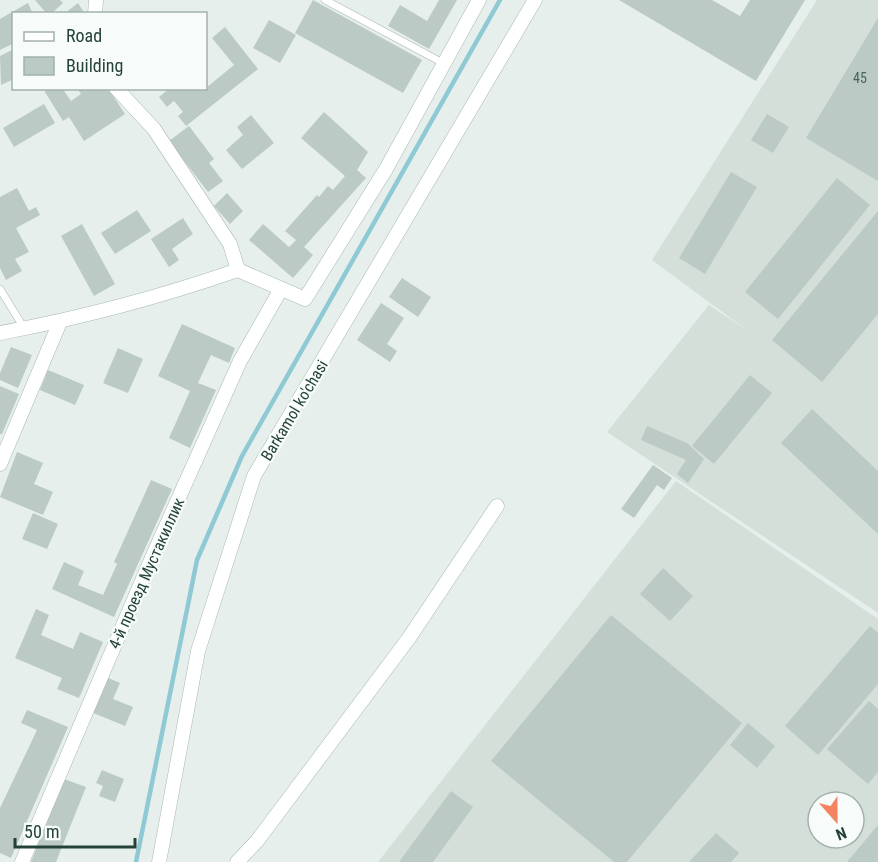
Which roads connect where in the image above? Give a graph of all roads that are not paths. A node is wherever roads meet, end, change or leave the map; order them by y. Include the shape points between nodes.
1 (325, 0) edge
2 (478, 0) edge
3 (535, 0) edge
4 (442, 63) junction
5 (118, 90) edge
6 (238, 270) junction
7 (0, 289) edge
8 (281, 289) junction
9 (60, 322) junction
10 (24, 328) junction
11 (0, 333) edge
12 (0, 464) edge
13 (497, 506) dead end
14 (22, 862) edge
15 (159, 862) edge
16 (237, 862) edge

1 - 4 lane
2 - 4 street
3 - 15 street, Barkamol ko'chasi via 254,476 198,651
4 - 8 street via 386,168 305,299
5 - 6 street via 160,139 230,244
6 - 8 street
6 - 9 street via 182,290
7 - 10 lane
8 - 14 street, 4-й проезд Мустакиллик via 240,361
9 - 10 street
9 - 12 street
10 - 11 street
13 - 16 street via 409,638

